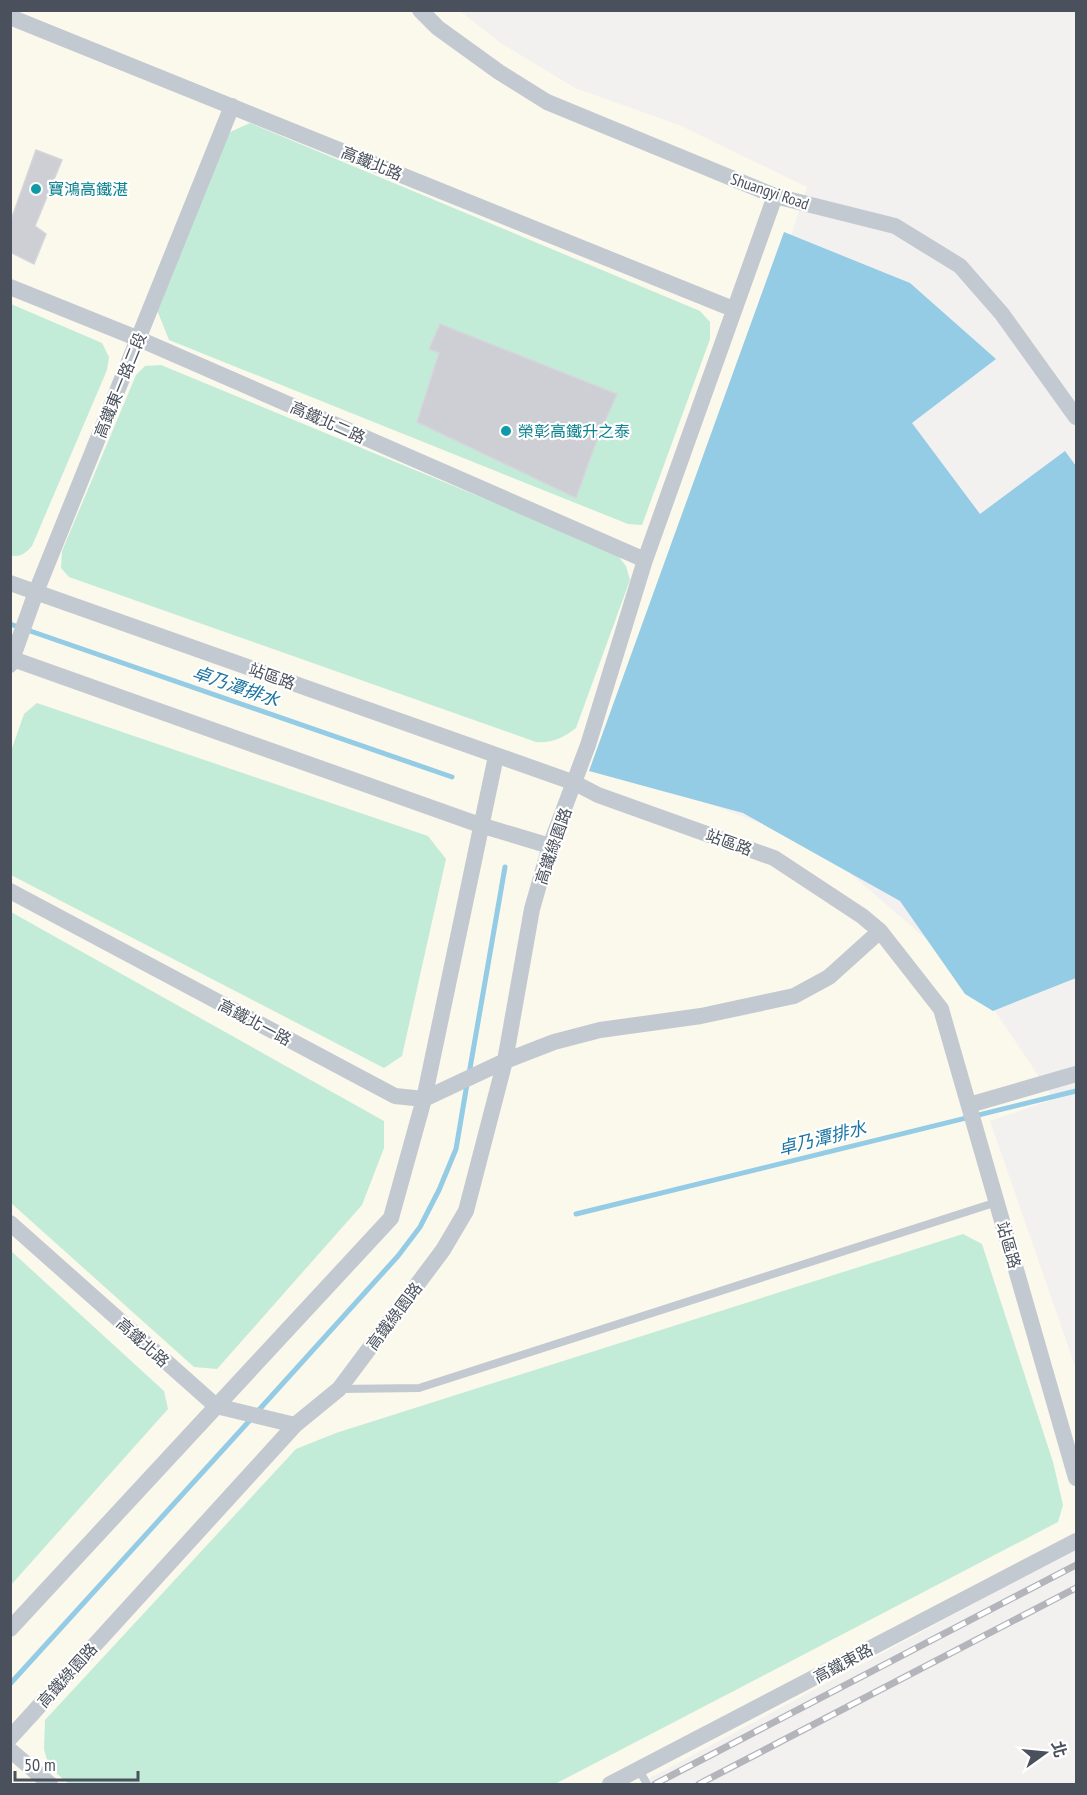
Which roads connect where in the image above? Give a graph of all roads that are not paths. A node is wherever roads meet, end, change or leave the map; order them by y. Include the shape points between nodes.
1 (420, 10) edge
2 (10, 17) edge
3 (232, 106) junction
4 (775, 196) junction
5 (10, 287) edge
6 (733, 309) junction
7 (139, 339) junction
8 (1077, 417) edge
9 (645, 560) junction
10 (10, 583) edge
11 (36, 592) junction
12 (11, 661) edge
13 (496, 756) junction
14 (575, 783) junction
15 (480, 825) junction
16 (550, 846) junction
17 (10, 891) edge
18 (880, 931) junction
19 (505, 1061) junction
20 (1077, 1074) edge
21 (424, 1099) junction
22 (971, 1113) junction
23 (997, 1202) junction
24 (10, 1223) edge
25 (339, 1389) junction
26 (216, 1406) junction
27 (294, 1425) junction
28 (1077, 1478) edge
29 (1077, 1540) edge
30 (10, 1629) edge
31 (10, 1738) edge
32 (10, 1750) edge
33 (643, 1777) edge
34 (50, 1785) edge
35 (610, 1785) edge

1 - 4 street, Shuangyi Road via 438,28 547,102
2 - 3 street, 高鐵北路
3 - 6 street, 高鐵北路
3 - 7 street, 高鐵東一路二段
4 - 6 street, 高鐵綠園路
4 - 8 street, Shuangyi Road via 895,226 960,266 1002,314
5 - 7 street, 高鐵北二路
6 - 9 street, 高鐵綠園路
7 - 9 street, 高鐵北二路
7 - 11 street, 高鐵東一路二段
9 - 14 street, 高鐵綠園路
10 - 11 street, 站區路
11 - 12 street, 高鐵東一路二段
11 - 13 street, 站區路
12 - 15 street
13 - 14 street, 站區路
13 - 15 street
14 - 16 street, 高鐵綠園路
14 - 18 street, 站區路 via 598,795 774,858
15 - 16 street
15 - 21 street
16 - 19 street, 高鐵綠園路 via 532,909
17 - 21 street, 高鐵北一路 via 394,1096
18 - 19 street via 829,977 794,996 701,1016 600,1030
18 - 22 street, 站區路 via 941,1009
19 - 21 street
19 - 25 street, 高鐵綠園路 via 466,1211 443,1250
20 - 22 street
21 - 26 street via 391,1218
22 - 23 street, 站區路
23 - 25 lane via 419,1388
23 - 28 street, 站區路
24 - 26 street, 高鐵北路
25 - 27 street, 高鐵綠園路
26 - 27 street, 高鐵北路
26 - 30 street
27 - 31 street, 高鐵綠園路
29 - 33 street, 高鐵東路
32 - 34 street
33 - 35 street, 高鐵東路

